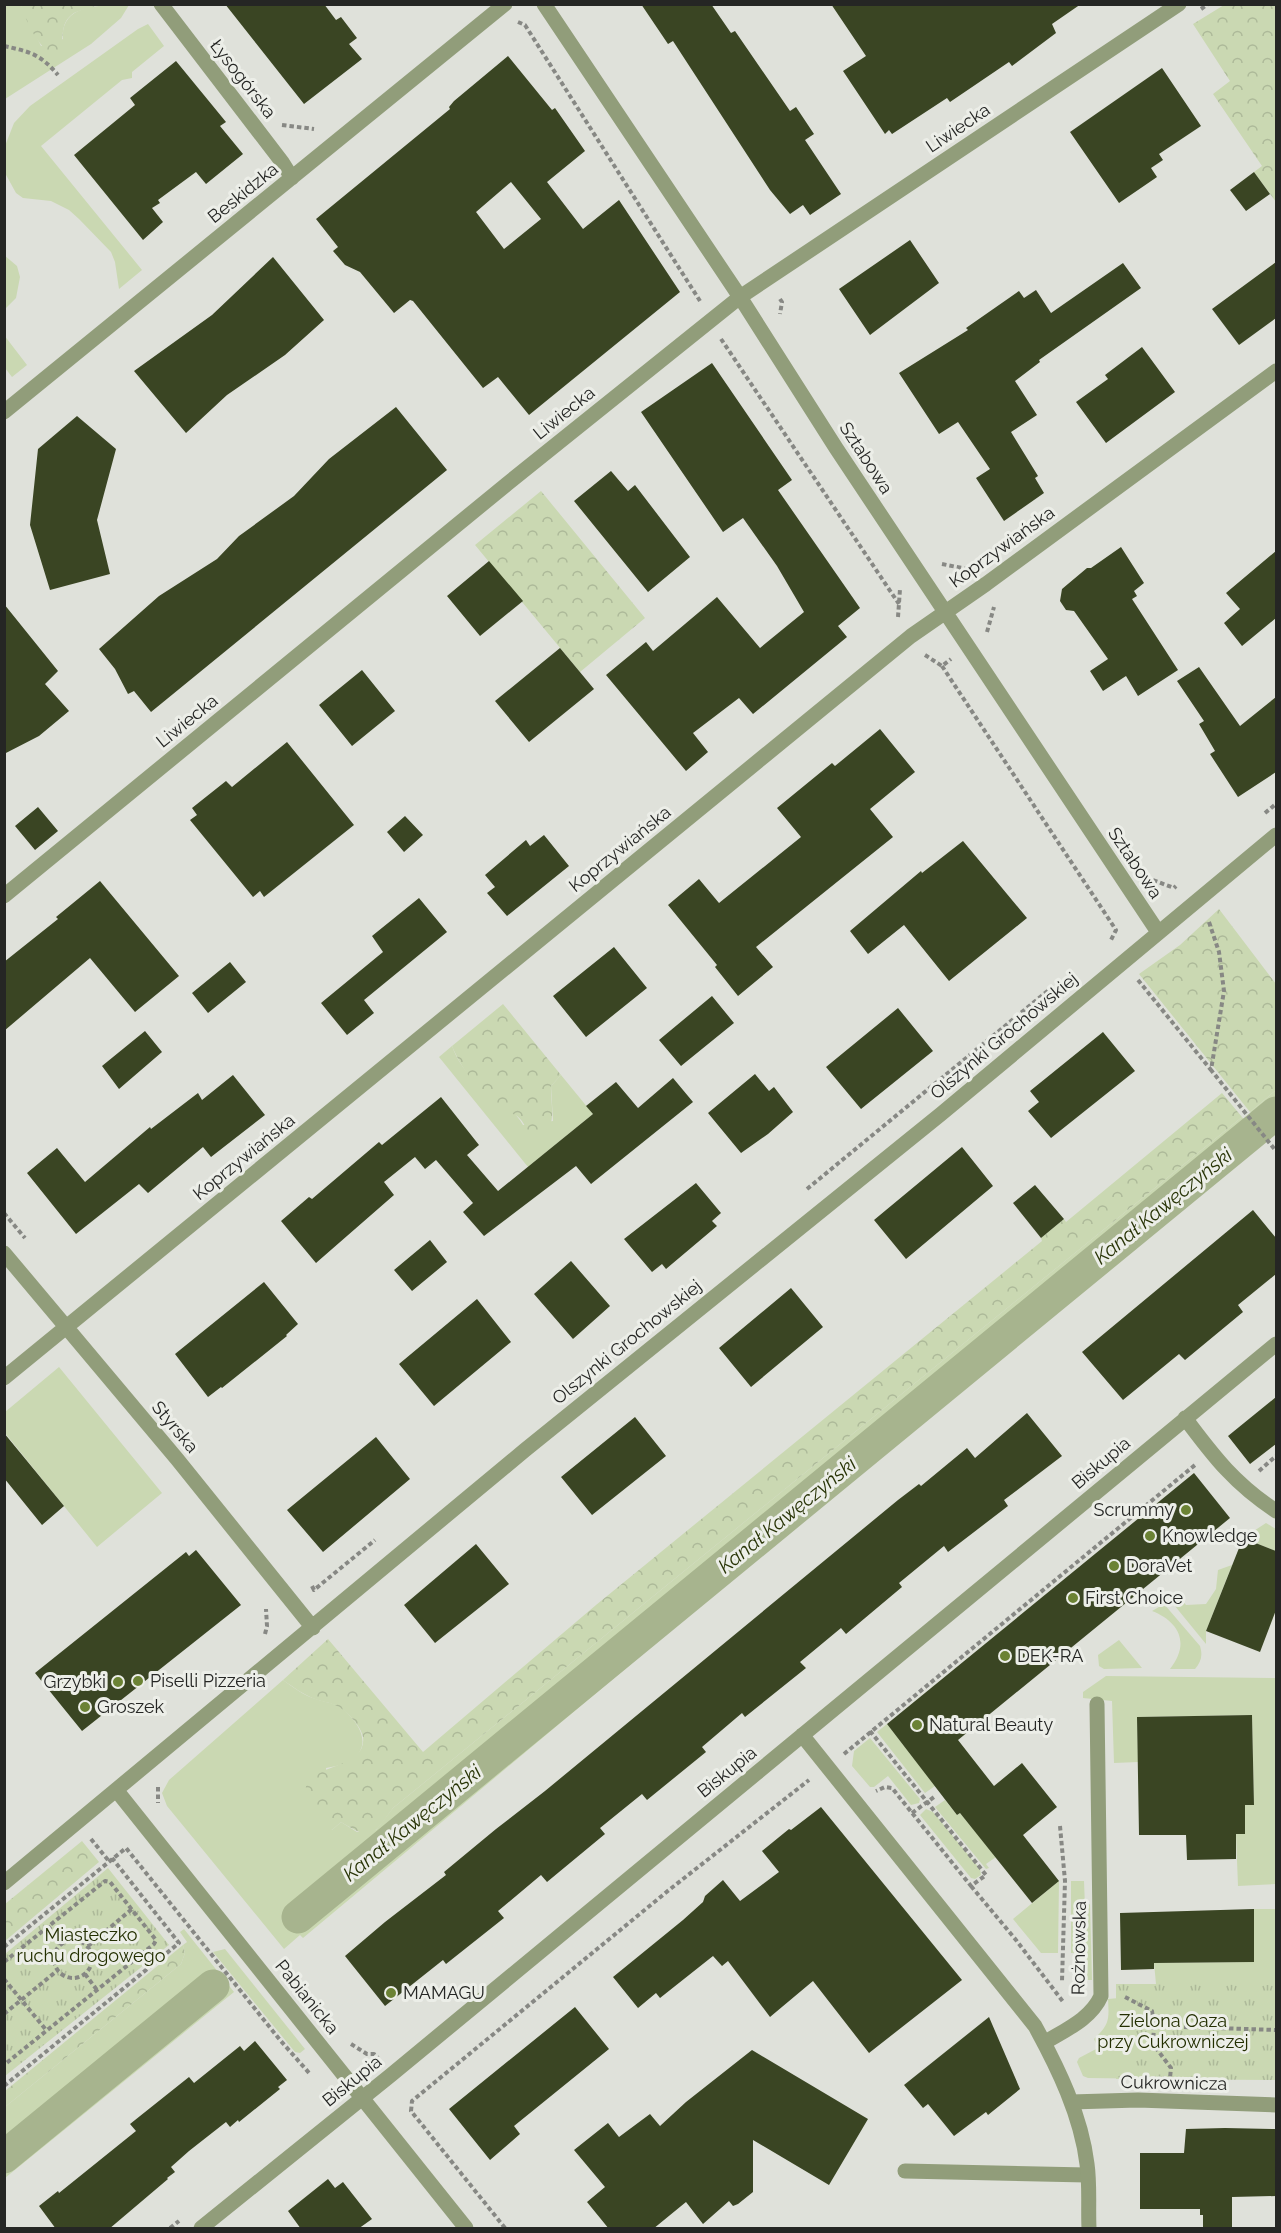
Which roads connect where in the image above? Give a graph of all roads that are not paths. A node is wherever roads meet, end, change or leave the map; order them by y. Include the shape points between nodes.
1 (161, 4) edge
2 (505, 4) edge
3 (544, 4) edge
4 (1179, 4) edge
5 (292, 178) junction
6 (740, 297) junction
7 (1276, 371) edge
8 (4, 412) edge
9 (945, 613) junction
10 (1276, 835) edge
11 (4, 896) edge
12 (1158, 932) junction
13 (4, 1253) edge
14 (66, 1328) junction
15 (1276, 1344) edge
16 (4, 1378) edge
17 (1185, 1418) junction
18 (1276, 1511) edge
19 (313, 1628) junction
20 (1097, 1704) dead end
21 (802, 1736) junction
22 (117, 1791) junction
23 (4, 1883) edge
24 (1044, 2043) junction
25 (363, 2096) junction
26 (1071, 2102) junction
27 (1276, 2104) edge
28 (905, 2171) dead end
29 (1088, 2175) junction
30 (201, 2229) edge
31 (466, 2229) edge
32 (1089, 2229) edge

1 - 5 street, Łysogórska
2 - 5 street, Beskidzka
3 - 6 street, Sztabowa
4 - 6 street, Liwiecka
5 - 8 street, Beskidzka
6 - 9 street, Sztabowa
6 - 11 street, Liwiecka
7 - 9 street, Koprzywiańska
9 - 12 street, Sztabowa
9 - 14 street, Koprzywiańska via 911,636
10 - 12 street, Olszynki Grochowskiej
12 - 19 street, Olszynki Grochowskiej
13 - 14 street, Styrska
14 - 16 street, Koprzywiańska
14 - 19 street, Styrska
15 - 17 street, Biskupia
17 - 18 street via 1237,1482
17 - 21 street, Biskupia
19 - 22 street, Olszynki Grochowskiej
20 - 24 street, Rożnowska via 1101,1996 1084,2018
21 - 24 street via 1028,2014
21 - 25 street, Biskupia
22 - 23 street, Olszynki Grochowskiej
22 - 25 street, Pabianicka
24 - 26 street
25 - 30 street, Biskupia
25 - 31 street, Pabianicka
26 - 27 street, Cukrownicza
26 - 29 street
28 - 29 street
29 - 32 street

